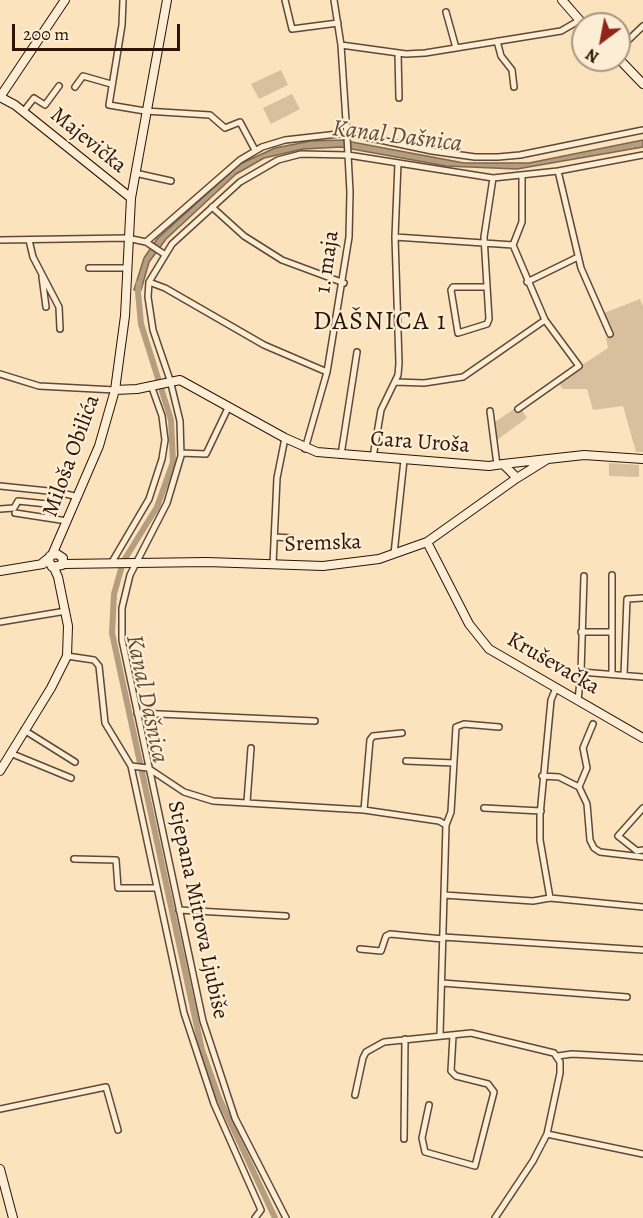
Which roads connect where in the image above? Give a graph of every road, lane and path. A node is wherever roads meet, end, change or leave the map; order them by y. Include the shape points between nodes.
1 (65, 0) edge
2 (123, 0) edge
3 (167, 0) edge
4 (285, 0) edge
5 (334, 0) edge
6 (562, 0) edge
7 (446, 12) dead end
8 (572, 12) edge
9 (338, 23) junction
10 (571, 26) edge
11 (643, 26) edge
12 (631, 38) edge
13 (497, 41) junction
14 (341, 45) junction
15 (456, 48) junction
16 (398, 53) junction
17 (631, 72) edge
18 (111, 84) junction
19 (643, 84) edge
20 (59, 86) dead end
21 (75, 87) dead end
22 (514, 87) dead end
23 (0, 97) edge
24 (399, 98) dead end
25 (145, 111) junction
26 (23, 112) junction
27 (643, 130) edge
28 (347, 134) junction
29 (255, 150) junction
30 (348, 152) junction
31 (643, 155) edge
32 (398, 163) junction
33 (558, 171) junction
34 (135, 173) junction
35 (522, 175) junction
36 (493, 178) junction
37 (171, 181) dead end
38 (131, 198) junction
39 (212, 207) junction
40 (395, 237) junction
41 (127, 238) junction
42 (0, 240) edge
43 (29, 240) junction
44 (148, 243) junction
45 (484, 244) junction
46 (513, 245) junction
47 (162, 253) junction
48 (578, 257) junction
49 (89, 268) dead end
50 (126, 268) junction
51 (42, 275) junction
52 (149, 282) junction
53 (527, 282) junction
54 (344, 283) junction
55 (486, 287) junction
56 (46, 307) dead end
57 (546, 320) junction
58 (60, 328) dead end
59 (610, 334) dead end
60 (357, 352) dead end
61 (327, 372) junction
62 (0, 374) edge
63 (168, 380) junction
64 (395, 382) junction
65 (151, 385) junction
66 (115, 390) junction
67 (230, 406) junction
68 (518, 409) dead end
69 (490, 411) dead end
70 (285, 438) junction
71 (306, 448) junction
72 (181, 453) junction
73 (341, 455) junction
74 (373, 458) junction
75 (643, 459) edge
76 (405, 460) junction
77 (546, 460) junction
78 (500, 465) junction
79 (517, 478) junction
80 (0, 486) edge
81 (78, 497) junction
82 (0, 508) edge
83 (15, 513) dead end
84 (47, 516) junction
85 (68, 521) junction
86 (274, 537) junction
87 (292, 538) dead end
88 (427, 542) junction
89 (394, 554) junction
90 (57, 559) junction
91 (115, 562) junction
92 (136, 562) junction
93 (273, 564) junction
94 (0, 571) edge
95 (612, 575) dead end
96 (584, 576) dead end
97 (643, 598) edge
98 (66, 611) junction
99 (0, 622) edge
100 (580, 632) junction
101 (612, 632) junction
102 (67, 656) junction
103 (581, 672) junction
104 (612, 674) junction
105 (624, 675) junction
106 (643, 677) edge
107 (556, 688) junction
108 (578, 700) junction
109 (137, 713) junction
110 (315, 721) dead end
111 (593, 724) dead end
112 (499, 727) dead end
113 (24, 730) junction
114 (402, 733) dead end
115 (643, 738) edge
116 (251, 748) dead end
117 (9, 753) junction
118 (406, 761) dead end
119 (75, 762) dead end
120 (454, 763) junction
121 (1, 767) edge
122 (133, 767) junction
123 (146, 768) junction
124 (543, 776) junction
125 (71, 778) dead end
126 (579, 787) junction
127 (247, 802) junction
128 (484, 808) dead end
129 (643, 808) edge
130 (364, 810) junction
131 (541, 811) junction
132 (446, 825) junction
133 (643, 850) edge
134 (643, 857) edge
135 (74, 860) dead end
136 (157, 888) junction
137 (444, 895) junction
138 (550, 898) junction
139 (643, 907) edge
140 (179, 910) junction
141 (286, 916) dead end
142 (443, 938) junction
143 (360, 949) dead end
144 (643, 950) edge
145 (441, 982) junction
146 (627, 996) dead end
147 (440, 1034) junction
148 (453, 1036) junction
149 (405, 1039) junction
150 (558, 1056) junction
151 (643, 1058) edge
152 (355, 1095) dead end
153 (429, 1105) dead end
154 (0, 1109) edge
155 (118, 1130) dead end
156 (547, 1134) junction
157 (404, 1139) dead end
158 (643, 1154) edge
159 (0, 1168) edge
160 (14, 1218) edge
161 (255, 1218) edge
162 (285, 1218) edge
163 (495, 1218) edge

1 - 23 main road
2 - 18 street
3 - 25 main road, Miloša Obilića
4 - 9 street via 292,29
5 - 9 street, 1. maja
6 - 8 main road
7 - 15 street
9 - 14 street, 1. maja
10 - 13 street
11 - 12 street
13 - 15 street
13 - 22 street via 501,56 512,70
14 - 16 street
14 - 28 street, 1. maja
15 - 16 street
16 - 24 street
17 - 19 main road
18 - 21 street via 83,76
18 - 25 street via 109,105
20 - 26 street, Majevička via 45,105 34,98
23 - 26 main road, Majevička
25 - 29 street via 210,115 225,128 240,122
25 - 34 main road, Miloša Obilića
26 - 38 main road, Majevička
27 - 28 street via 520,155 475,158
28 - 29 street via 285,140
28 - 30 street, 1. maja
29 - 44 street via 217,178
30 - 32 street
30 - 39 street via 301,154 278,160 252,173
30 - 54 street, 1. maja via 350,217
31 - 33 street
32 - 36 street
32 - 40 street
33 - 35 street
33 - 48 street
34 - 37 street
34 - 38 main road, Miloša Obilića
35 - 36 street
35 - 46 street via 522,222
36 - 45 street
38 - 41 main road, Miloša Obilića
39 - 47 street
39 - 54 street via 244,236 282,260
40 - 45 street
40 - 64 street via 399,346
41 - 43 street
41 - 44 street
41 - 50 main road, Miloša Obilića
42 - 43 street
43 - 51 street
44 - 47 street
45 - 46 street
45 - 55 street
46 - 53 street
47 - 52 street
48 - 53 street
48 - 59 street
49 - 50 street
50 - 66 main road, Miloša Obilića via 125,316
51 - 56 street
51 - 58 street via 54,291
52 - 61 street via 264,345
52 - 63 street, Stjepana Mitrova Ljubiše via 153,330
53 - 57 street
54 - 61 street, 1. maja
55 - 55 street via 488,322 458,333 451,290
57 - 64 street via 463,377 424,383
57 - 68 street via 579,366
60 - 73 street, Cara Uroša
61 - 71 street, 1. maja
62 - 66 street via 39,386
63 - 65 main road
63 - 67 main road, Cara Uroša via 190,383
63 - 72 street, Stjepana Mitrova Ljubiše via 180,421
64 - 74 street via 381,410
65 - 66 main road
65 - 91 street via 162,416 162,459 149,499
66 - 81 main road, Miloša Obilića via 99,446
67 - 70 main road, Cara Uroša
67 - 72 street via 206,454
69 - 78 street, Cara Uroša
70 - 71 main road, Cara Uroša
70 - 86 street via 277,478
71 - 73 main road, Cara Uroša
72 - 92 street, Stjepana Mitrova Ljubiše via 174,487
73 - 74 main road, Cara Uroša
74 - 76 main road, Cara Uroša
75 - 77 main road via 584,455
76 - 78 main road, Cara Uroša
76 - 89 street
77 - 78 main road
77 - 79 main road, Sremska
78 - 79 main road
79 - 88 main road, Sremska
80 - 81 street
81 - 85 main road, Miloša Obilića
82 - 84 street via 14,508 18,501 47,504
83 - 84 street
84 - 85 street
85 - 90 main road, Miloša Obilića
86 - 87 street
86 - 93 street
88 - 89 main road, Sremska
88 - 107 main road, Kruševačka via 477,634 499,657
89 - 93 main road, Sremska via 365,562 323,566
90 - 91 main road, Sremska via 72,563
90 - 94 main road, Sremska
90 - 98 main road, Miloša Obilića
91 - 92 main road, Sremska
92 - 93 main road, Sremska
92 - 109 street, Stjepana Mitrova Ljubiše via 126,589 121,631
95 - 101 street
96 - 100 street
97 - 105 street via 627,599
98 - 99 street
98 - 102 main road
100 - 101 street
100 - 103 street
101 - 104 street
102 - 113 main road
102 - 122 street via 94,660 99,666 105,723
103 - 104 street
103 - 108 street
104 - 105 street
105 - 106 street
107 - 108 main road, Kruševačka
107 - 124 street via 551,699
108 - 115 main road, Kruševačka
109 - 110 street
109 - 123 street, Stjepana Mitrova Ljubiše
111 - 126 street, Kruševačka via 583,748 586,768
112 - 120 street via 457,724
113 - 117 main road
113 - 119 street
114 - 130 street via 373,736 370,740
116 - 127 street
117 - 121 main road
117 - 125 street
118 - 120 street
120 - 132 street via 450,819
122 - 123 street
122 - 136 street
123 - 127 street via 191,795 213,801
123 - 140 street, Stjepana Mitrova Ljubiše
124 - 126 street via 559,777
124 - 131 street
126 - 134 street, Kruševačka via 587,804 594,848
127 - 130 street
128 - 131 street
129 - 133 street via 618,836 637,851
130 - 132 street
131 - 138 street via 540,840
132 - 137 street
135 - 136 street via 114,860 118,888
136 - 161 street via 184,1013 214,1104 261,1210
137 - 138 street via 533,901
137 - 142 street
138 - 139 street
140 - 141 street
140 - 162 street, Stjepana Mitrova Ljubiše via 201,1012 235,1118
142 - 143 street via 390,934 381,951
142 - 144 street
142 - 145 street
145 - 146 street
145 - 147 street
147 - 148 street
147 - 149 street
148 - 150 street via 471,1033
148 - 153 street via 451,1071 456,1076 488,1084 494,1092 475,1166 425,1152 422,1138
149 - 152 street via 384,1042 366,1052
149 - 157 street
150 - 151 street
150 - 156 street via 559,1082
154 - 155 street via 106,1087
156 - 158 street
156 - 163 street
159 - 160 main road

